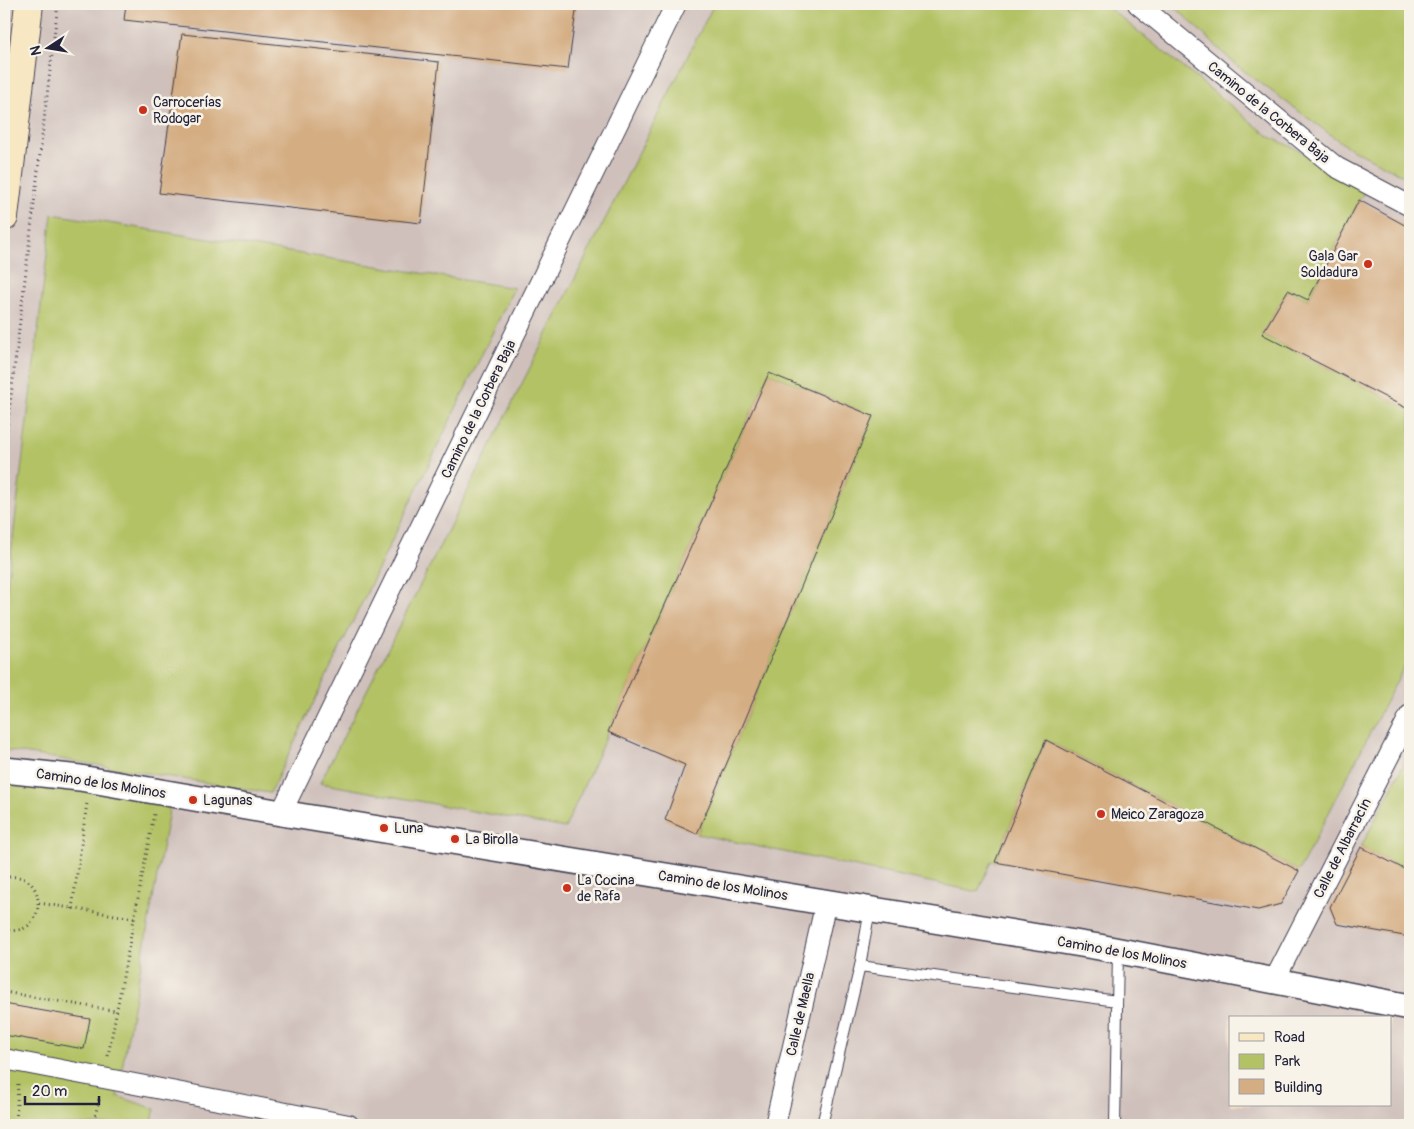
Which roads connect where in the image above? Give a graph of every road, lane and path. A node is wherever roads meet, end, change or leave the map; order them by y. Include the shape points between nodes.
1 (30, 4) edge
2 (58, 4) edge
3 (676, 4) edge
4 (1138, 4) edge
5 (1410, 206) edge
6 (4, 217) edge
7 (4, 454) edge
8 (1410, 715) edge
9 (4, 770) edge
10 (91, 780) junction
11 (158, 792) junction
12 (281, 813) junction
13 (4, 878) edge
14 (826, 902) junction
15 (39, 903) junction
16 (72, 909) junction
17 (870, 910) junction
18 (134, 918) junction
19 (4, 929) edge
20 (9, 930) junction
21 (1118, 951) junction
22 (860, 966) junction
23 (4, 968) edge
24 (1274, 981) junction
25 (4, 992) edge
26 (1117, 1002) junction
27 (1410, 1007) edge
28 (116, 1011) junction
29 (11, 1061) edge
30 (104, 1078) junction
31 (16, 1125) edge
32 (349, 1125) edge
33 (775, 1125) edge
34 (822, 1125) edge
35 (1115, 1125) edge

1 - 6 main road
2 - 7 path
3 - 12 street, Camino de la Corbera Baja
4 - 5 street, Camino de la Corbera Baja via 1336,167
8 - 24 street, Calle de Albarracín
9 - 10 street, Camino de los Molinos
10 - 11 street, Camino de los Molinos
10 - 16 path
11 - 12 street, Camino de los Molinos
11 - 18 path
12 - 14 street, Camino de los Molinos
13 - 15 path via 19,877 27,881 34,887
14 - 17 street, Camino de los Molinos
14 - 33 street, Calle de Maella
15 - 16 path
15 - 20 path via 33,920 18,930
16 - 18 path
17 - 21 street, Camino de los Molinos
17 - 22 lane
18 - 28 path
19 - 20 path
20 - 23 path
21 - 24 street, Camino de los Molinos
21 - 26 lane
22 - 26 lane
22 - 34 lane
24 - 27 street, Camino de los Molinos
25 - 28 path
26 - 35 lane
28 - 30 path
29 - 30 street
29 - 31 path
30 - 32 street

